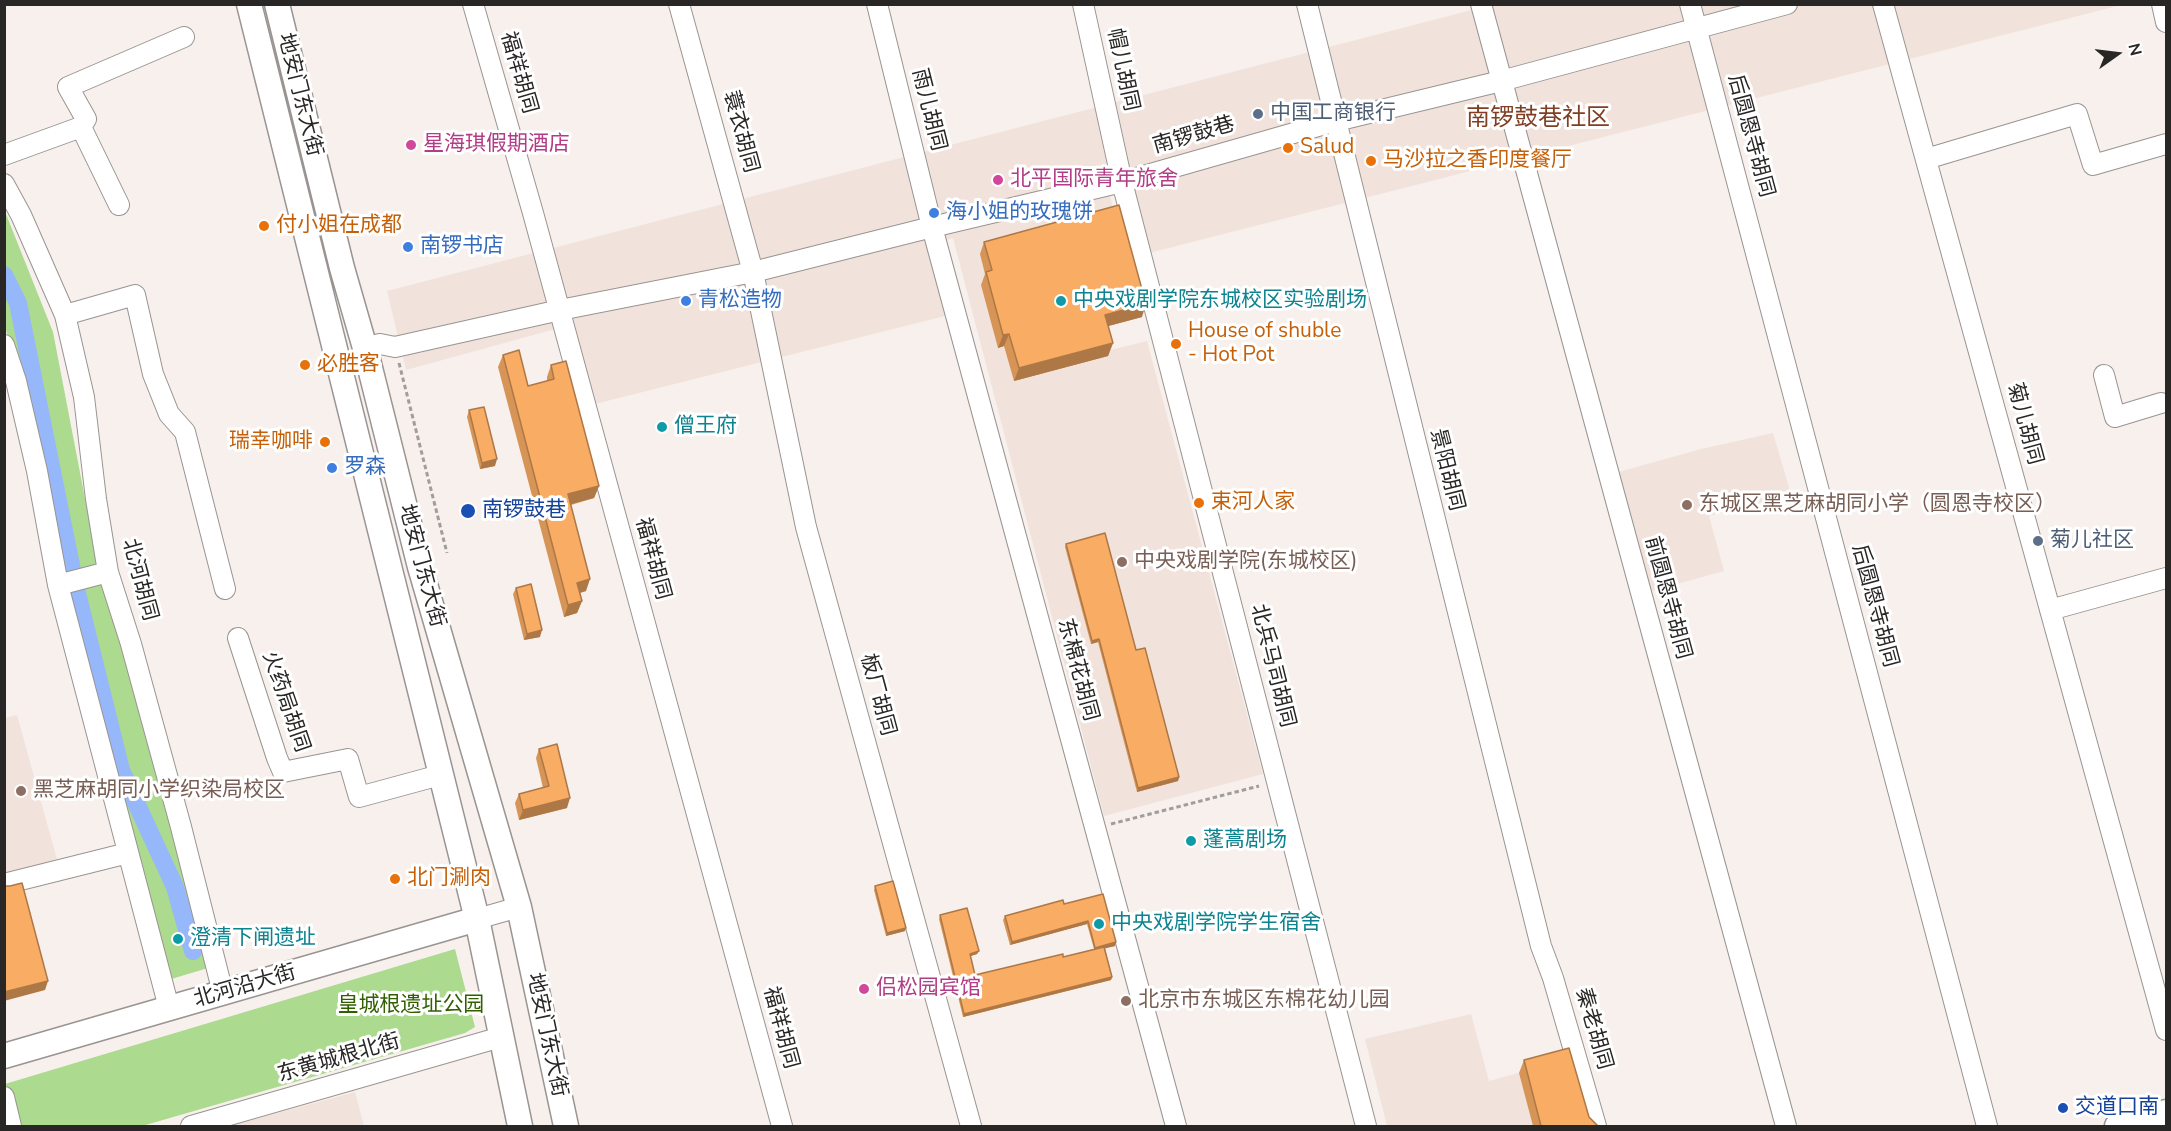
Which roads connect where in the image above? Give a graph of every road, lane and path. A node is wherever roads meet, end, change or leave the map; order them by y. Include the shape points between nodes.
1 (249, 4) edge
2 (277, 4) edge
3 (473, 4) edge
4 (679, 4) edge
5 (877, 4) edge
6 (1083, 4) edge
7 (1307, 4) edge
8 (1481, 4) edge
9 (1690, 4) edge
10 (1786, 4) edge
11 (1883, 4) edge
12 (2162, 4) edge
13 (2166, 22) edge
14 (1696, 28) junction
15 (184, 38) dead end
16 (1501, 81) junction
17 (1336, 121) junction
18 (81, 127) junction
19 (2166, 144) edge
20 (4, 154) edge
21 (1926, 159) junction
22 (1122, 182) junction
23 (4, 184) edge
24 (119, 206) dead end
25 (932, 227) junction
26 (753, 272) junction
27 (560, 310) junction
28 (65, 315) junction
29 (4, 345) edge
30 (395, 347) junction
31 (365, 348) junction
32 (2104, 375) dead end
33 (2161, 403) dead end
34 (447, 553) dead end
35 (108, 572) junction
36 (2166, 578) edge
37 (58, 585) junction
38 (225, 589) dead end
39 (2050, 610) junction
40 (238, 638) dead end
41 (440, 775) junction
42 (1277, 782) junction
43 (1095, 828) junction
44 (128, 853) junction
45 (4, 884) edge
46 (519, 907) junction
47 (477, 919) junction
48 (1541, 946) joint
49 (223, 993) junction
50 (169, 1008) junction
51 (2166, 1030) edge
52 (501, 1037) junction
53 (4, 1056) edge
54 (4, 1097) edge
55 (2166, 1112) edge
56 (11, 1126) edge
57 (191, 1126) edge
58 (520, 1126) edge
59 (566, 1126) edge
60 (782, 1126) edge
61 (971, 1126) edge
62 (1176, 1126) edge
63 (1366, 1126) edge
64 (1596, 1126) edge
65 (1786, 1126) edge
66 (1987, 1126) edge
67 (2117, 1126) edge

1 - 41 main road, 地安门东大街
2 - 31 main road, 地安门东大街
3 - 27 street, 福祥胡同
4 - 26 street, 蓑衣胡同
5 - 25 street, 雨儿胡同
6 - 22 street, 帽儿胡同
7 - 17 street, 景阳胡同
8 - 16 street, 前圆恩寺胡同
9 - 14 street, 后圆恩寺胡同
10 - 14 street, 南锣鼓巷
11 - 21 street, 菊儿胡同
12 - 13 street
14 - 16 street, 南锣鼓巷
14 - 66 street, 后圆恩寺胡同
15 - 18 street via 68,87 86,120
16 - 17 street, 南锣鼓巷
16 - 65 street, 前圆恩寺胡同
17 - 22 street, 南锣鼓巷
17 - 48 street, 景阳胡同
18 - 20 street
18 - 24 street
19 - 21 street via 2093,165 2077,114
21 - 39 street, 菊儿胡同
22 - 25 street, 南锣鼓巷
22 - 42 street, 北兵马司胡同
23 - 28 street, 北河胡同
25 - 26 street, 南锣鼓巷
25 - 43 street, 东棉花胡同
26 - 27 street, 南锣鼓巷
26 - 61 street, 板厂胡同 via 806,527
27 - 30 street, 南锣鼓巷
27 - 60 street, 福祥胡同
28 - 35 street, 北河胡同 via 84,397
28 - 38 street via 135,295 153,374 169,414 184,432
29 - 37 street via 32,449
30 - 31 street, 南锣鼓巷 via 380,344
30 - 34 path
31 - 46 main road, 地安门东大街 via 420,567
32 - 33 street via 2115,417
35 - 37 street
35 - 49 street, 北河胡同
36 - 39 street
37 - 44 street
39 - 51 street, 菊儿胡同
40 - 41 street, 火药局胡同 via 283,772 348,759 359,797
41 - 47 main road, 地安门东大街
42 - 43 path
42 - 63 street, 北兵马司胡同
43 - 62 street, 东棉花胡同
44 - 45 street
44 - 50 street
46 - 47 street, 北河沿大街
46 - 59 main road, 地安门东大街
47 - 49 main road, 北河沿大街
47 - 52 main road, 地安门东大街
48 - 64 street, 秦老胡同
49 - 50 main road, 北河沿大街
50 - 53 main road, 北河沿大街
52 - 57 street, 东黄城根北街
52 - 58 main road, 地安门东大街
54 - 56 street
55 - 67 main road

